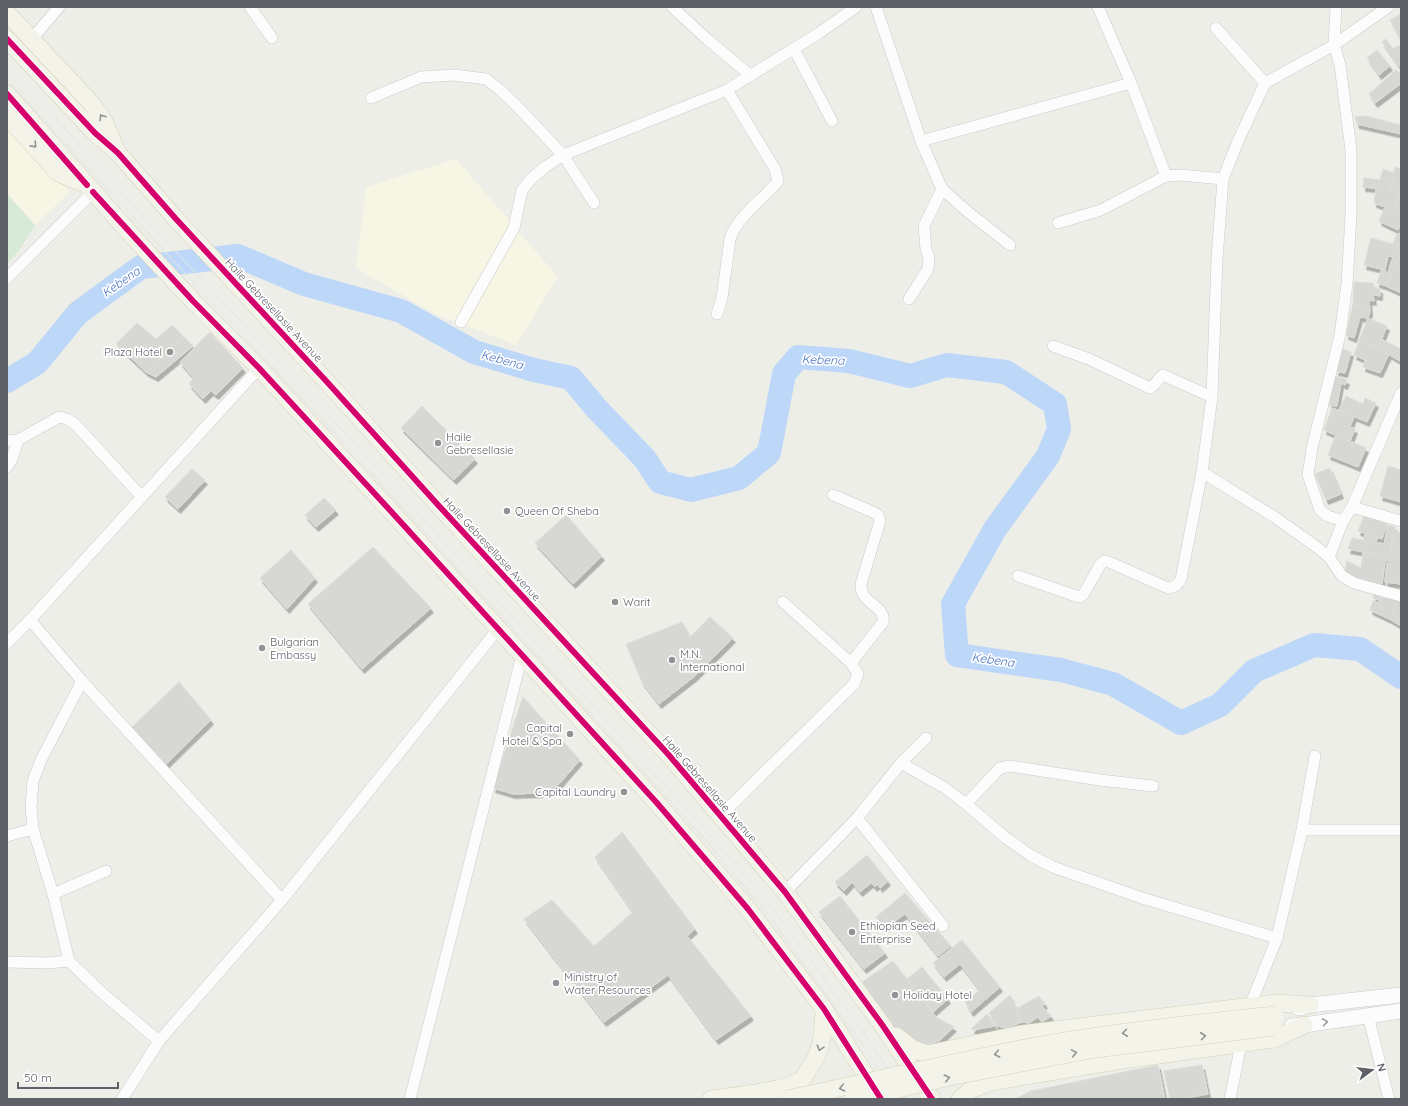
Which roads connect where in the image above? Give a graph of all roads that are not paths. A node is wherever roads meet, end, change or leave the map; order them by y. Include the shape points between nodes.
1 (59, 7) edge
2 (250, 7) edge
3 (672, 7) edge
4 (856, 7) edge
5 (876, 7) edge
6 (1098, 7) edge
7 (1336, 7) edge
8 (1388, 7) edge
9 (7, 13) edge
10 (1216, 28) dead end
11 (272, 38) dead end
12 (7, 39) edge
13 (31, 40) junction
14 (1334, 45) junction
15 (794, 49) junction
16 (752, 76) junction
17 (1265, 82) junction
18 (1131, 83) junction
19 (728, 90) junction
20 (7, 94) edge
21 (370, 98) dead end
22 (7, 116) edge
23 (832, 120) dead end
24 (921, 141) junction
25 (118, 153) junction
26 (563, 155) junction
27 (1166, 176) junction
28 (1223, 179) junction
29 (90, 188) junction
30 (942, 189) junction
31 (594, 203) dead end
32 (1058, 223) dead end
33 (1010, 245) dead end
34 (7, 278) edge
35 (908, 299) dead end
36 (717, 314) dead end
37 (461, 322) dead end
38 (1052, 346) dead end
39 (259, 368) junction
40 (1401, 393) edge
41 (1212, 397) junction
42 (13, 440) edge
43 (7, 467) edge
44 (1202, 472) junction
45 (833, 495) dead end
46 (141, 496) junction
47 (1352, 507) junction
48 (1343, 521) junction
49 (1401, 521) edge
50 (1329, 557) junction
51 (1018, 576) dead end
52 (1401, 596) edge
53 (783, 602) dead end
54 (30, 620) junction
55 (498, 629) junction
56 (7, 643) edge
57 (522, 655) junction
58 (851, 663) junction
59 (82, 680) junction
60 (926, 738) dead end
61 (1316, 756) dead end
62 (901, 763) junction
63 (1153, 786) dead end
64 (966, 804) junction
65 (720, 816) junction
66 (857, 818) junction
67 (33, 829) junction
68 (1302, 830) junction
69 (1401, 830) edge
70 (7, 836) edge
71 (106, 871) dead end
72 (785, 892) junction
73 (53, 894) junction
74 (282, 900) junction
75 (943, 926) dead end
76 (1277, 938) junction
77 (69, 961) junction
78 (7, 962) edge
79 (1401, 995) edge
80 (1310, 1005) junction
81 (1250, 1006) junction
82 (824, 1009) junction
83 (1401, 1011) edge
84 (1368, 1015) junction
85 (1274, 1021) junction
86 (883, 1026) junction
87 (1304, 1026) junction
88 (159, 1041) junction
89 (1241, 1044) junction
90 (122, 1099) edge
91 (410, 1099) edge
92 (712, 1099) edge
93 (787, 1099) edge
94 (854, 1099) edge
95 (881, 1099) edge
96 (932, 1099) edge
97 (960, 1099) edge
98 (1230, 1099) edge
99 (1389, 1099) edge

1 - 13 street
2 - 11 street
3 - 16 street
4 - 15 street
5 - 24 street
6 - 18 street
7 - 14 street
8 - 14 street
9 - 13 main road, Haile Gebresellasie Avenue
10 - 17 street
12 - 25 main road, Haile Gebresellasie Avenue via 95,133
25 -> 13 main road, Haile Gebresellasie Avenue via 104,121 92,104
14 - 17 street
14 - 48 street via 1340,65 1351,150 1347,284 1340,335 1312,448 1308,475 1320,510
15 - 16 street
15 - 23 street
16 - 19 street
17 - 28 street
18 - 24 street
18 - 27 street
19 - 26 street
19 - 36 street via 776,169 778,181 733,230
20 - 29 main road
21 - 26 street via 421,77 454,75 486,79 516,105
22 -> 29 main road via 58,173
24 - 30 street
25 - 65 main road, Haile Gebresellasie Avenue via 663,749
26 - 31 street
26 - 37 street via 545,167 522,190 514,228
27 - 28 street via 1180,174
27 - 32 street via 1101,210
28 - 41 street
29 - 34 street
29 - 39 main road via 193,301
30 - 33 street
30 - 35 street via 924,226 929,258 928,269
38 - 41 street via 1089,359 1150,388 1163,375
39 - 46 street
39 - 55 main road
40 - 47 street
41 - 44 street
42 - 43 street via 12,460
42 - 46 street via 59,417 67,419 75,424
44 - 50 street via 1273,516
44 - 51 street via 1181,579 1175,587 1168,588 1109,562 1100,564 1084,595 1079,597
45 - 58 street via 873,512 880,521 861,584 863,594 884,618
46 - 54 street
47 - 48 street
47 - 49 street
48 - 50 street
50 - 52 street via 1342,576 1354,583
53 - 58 street
54 - 56 street
54 - 59 street
55 - 57 main road
55 - 74 street
57 - 82 main road via 657,803 743,903
57 - 91 street
58 - 65 street via 858,674 854,684
59 - 67 street via 33,781
59 - 74 street
60 - 62 street
61 - 68 street
62 - 64 street via 945,788
62 - 66 street
63 - 64 street via 1010,766 1000,768
64 - 76 street via 1006,838 1053,867 1145,899
65 - 72 main road, Haile Gebresellasie Avenue
66 - 72 street
66 - 75 street
67 - 70 street
67 - 73 street
68 - 69 street
68 - 76 street
71 - 73 street
72 - 86 main road, Haile Gebresellasie Avenue
73 - 77 street
74 - 88 street
76 - 81 street
77 - 78 street
77 - 88 street
79 - 80 main road
80 - 81 main road via 1277,1003
80 - 85 main road
81 - 86 main road via 1021,1034 927,1054 913,1049
82 -> 92 main road via 823,1037 819,1052 801,1080 785,1087
82 - 95 main road
83 - 84 main road
87 -> 84 main road
84 - 99 street
85 - 87 main road
85 -> 93 main road, bridge via 1185,1024 1037,1046
94 -> 85 main road, bridge via 1095,1049
86 - 96 main road, Haile Gebresellasie Avenue
87 - 89 main road via 1274,1039
88 - 90 street
89 - 97 main road via 990,1082 972,1088
89 - 98 street

